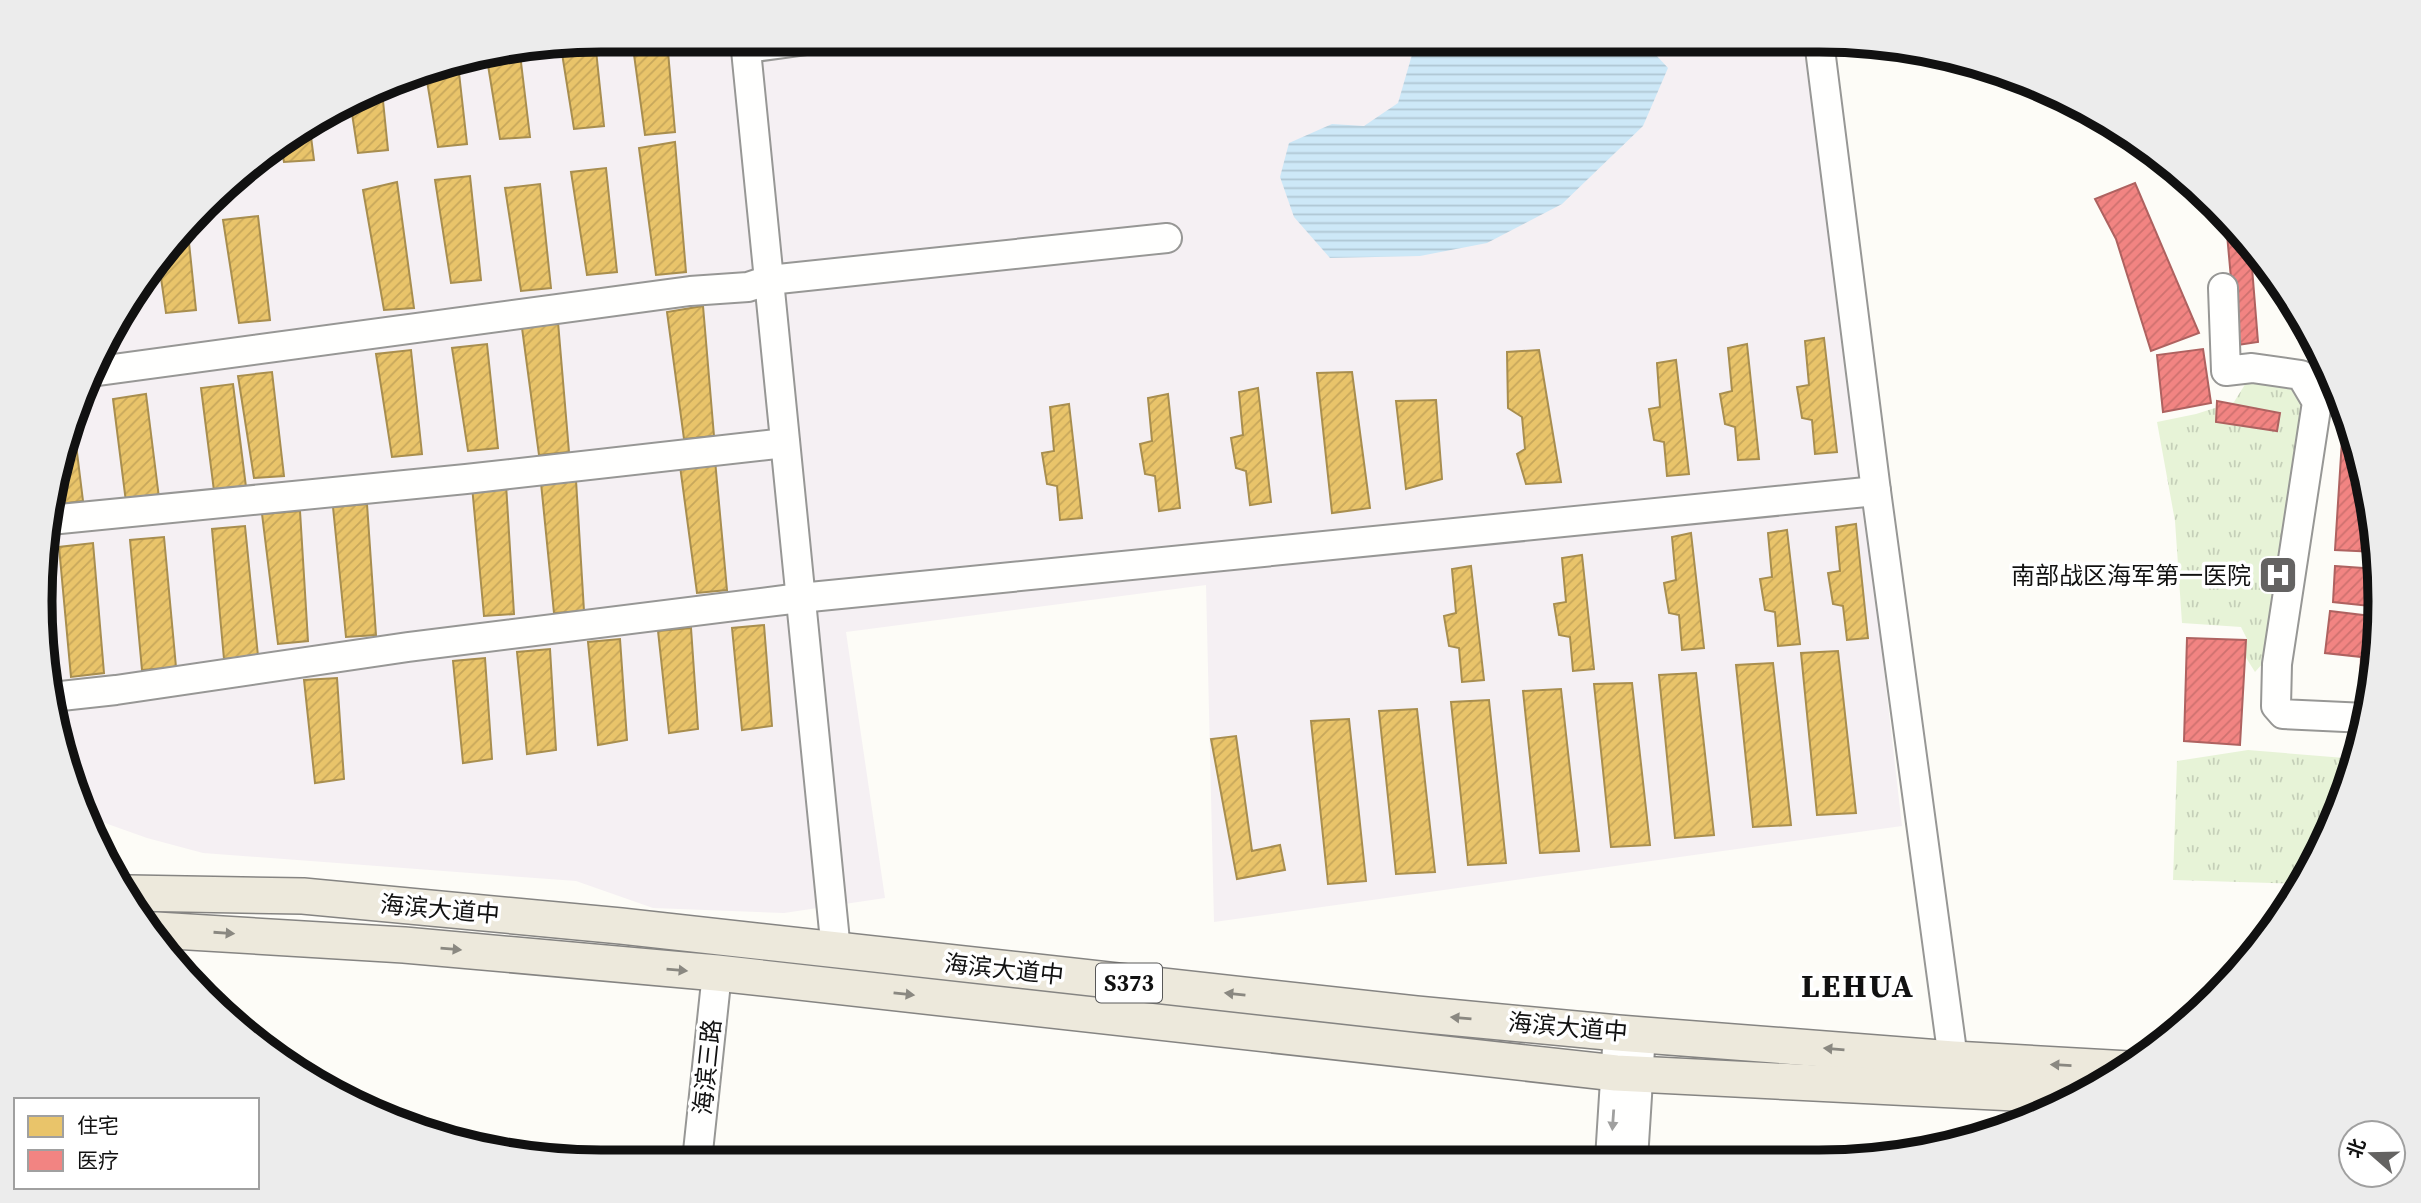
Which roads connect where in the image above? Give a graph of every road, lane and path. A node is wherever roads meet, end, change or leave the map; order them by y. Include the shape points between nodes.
1 (747, 52) edge
2 (1820, 52) edge
3 (1167, 238) dead end
4 (769, 280) junction
5 (2223, 288) dead end
6 (104, 370) edge
7 (785, 443) junction
8 (1876, 491) junction
9 (59, 519) edge
10 (800, 598) junction
11 (61, 696) edge
12 (2356, 718) edge
13 (136, 893) edge
14 (162, 930) edge
15 (836, 951) junction
16 (718, 974) junction
17 (1630, 1033) junction
18 (1954, 1059) junction
19 (2109, 1068) edge
20 (1627, 1073) junction
21 (2059, 1095) edge
22 (698, 1150) edge
23 (1612, 1150) edge
24 (1632, 1150) edge

1 - 4 street
2 - 8 street
3 - 4 street
4 - 6 street
4 - 7 street
5 - 12 street via 2226,371 2252,368 2301,375 2317,401 2277,664 2276,706 2283,714
7 - 9 street
7 - 10 street
8 - 10 street
8 - 18 street
10 - 11 street
10 - 15 street
13 - 15 main road, 海滨大道中 / S373 via 303,896
14 -> 16 main road, 海滨大道中 / S373 via 404,945
17 -> 15 main road, 海滨大道中 / S373
16 -> 20 main road, 海滨大道中 / S373
16 - 22 street, 海滨三路
18 -> 17 main road, 海滨大道中 / S373
17 - 20 street
19 -> 18 main road, 海滨大道中 / S373
20 - 21 main road, 海滨大道中 / S373
20 -> 23 street
20 - 24 street

